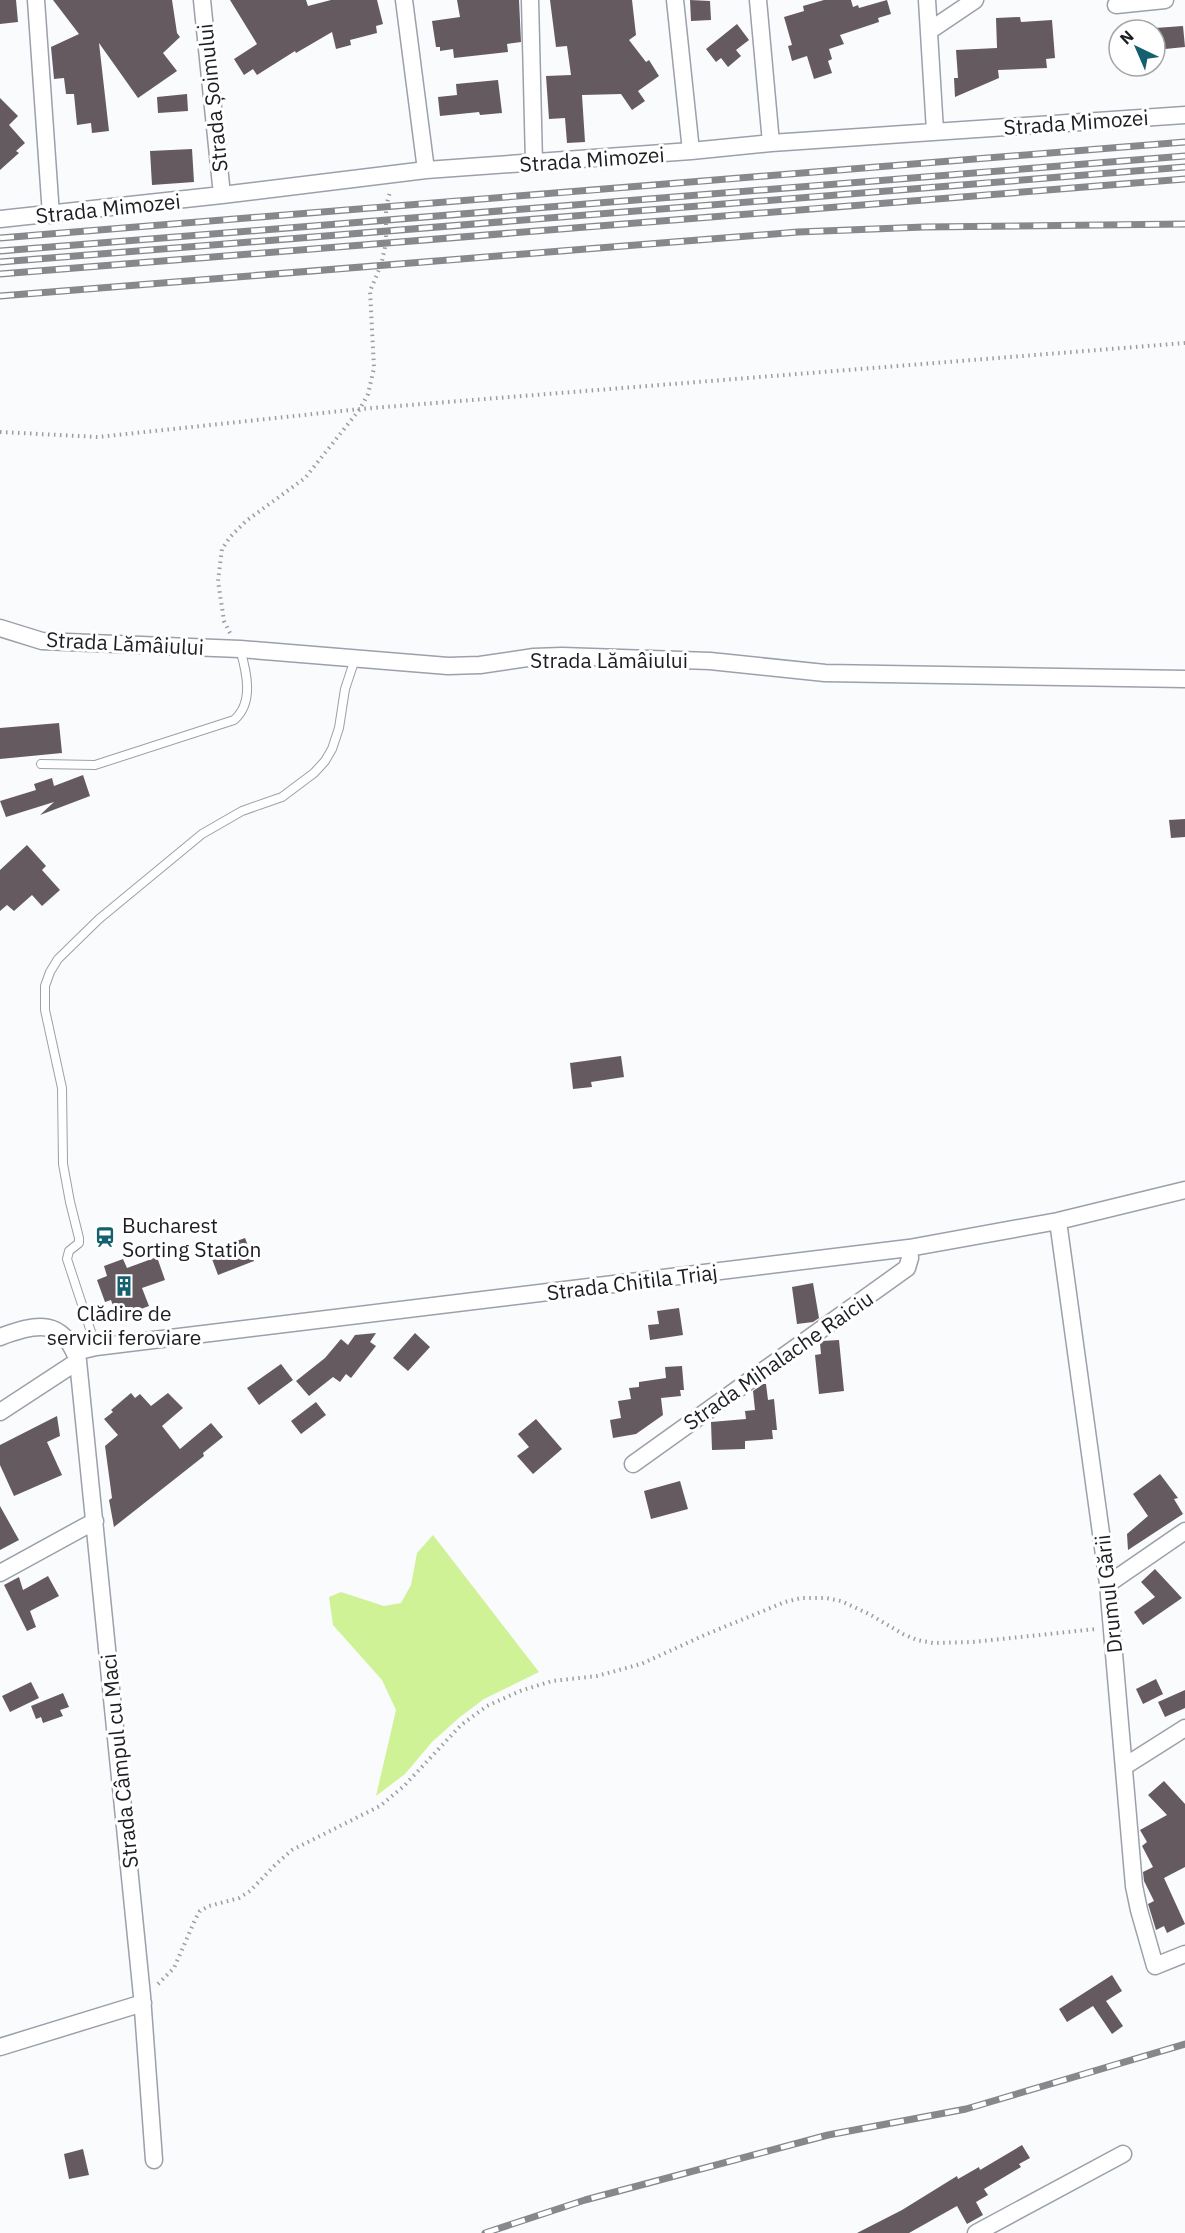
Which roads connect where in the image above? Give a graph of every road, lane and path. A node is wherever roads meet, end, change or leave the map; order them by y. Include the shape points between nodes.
1 (36, 0) edge
2 (202, 0) edge
3 (404, 0) edge
4 (530, 0) edge
5 (675, 0) edge
6 (758, 0) edge
7 (927, 0) edge
8 (975, 0) edge
9 (1164, 0) edge
10 (1116, 5) dead end
11 (929, 30) junction
12 (1185, 115) edge
13 (935, 131) junction
14 (771, 143) junction
15 (691, 151) junction
16 (534, 163) junction
17 (426, 170) junction
18 (393, 187) dead end
19 (222, 195) junction
20 (51, 215) junction
21 (0, 219) edge
22 (1185, 343) edge
23 (360, 409) junction
24 (0, 432) edge
25 (0, 628) edge
26 (240, 649) junction
27 (355, 659) junction
28 (1185, 679) edge
29 (41, 764) dead end
30 (1185, 1190) edge
31 (1058, 1221) junction
32 (909, 1248) junction
33 (0, 1337) edge
34 (96, 1347) junction
35 (77, 1357) junction
36 (0, 1412) edge
37 (633, 1464) dead end
38 (95, 1521) junction
39 (1185, 1531) edge
40 (0, 1573) edge
41 (1108, 1584) junction
42 (1112, 1628) junction
43 (1185, 1728) edge
44 (1125, 1766) junction
45 (1185, 1954) edge
46 (143, 1999) junction
47 (0, 2047) edge
48 (1123, 2154) dead end
49 (154, 2160) dead end
50 (976, 2233) edge

1 - 20 street
2 - 19 street, Strada Șoimului
3 - 17 street
4 - 16 street
5 - 15 street
6 - 14 street
7 - 11 street
8 - 11 street
9 - 10 street
11 - 13 street
12 - 13 street, Strada Mimozei
13 - 14 street, Strada Mimozei
14 - 15 street, Strada Mimozei
15 - 16 street, Strada Mimozei
16 - 17 street, Strada Mimozei
17 - 19 street, Strada Mimozei
18 - 23 path via 386,207 386,243 370,291 374,368
19 - 20 street, Strada Mimozei
20 - 21 street, Strada Mimozei
22 - 23 path
23 - 24 path via 98,438
23 - 26 path via 305,478 246,521 222,549 218,580 224,621
25 - 26 street, Strada Lămâiului via 42,641
26 - 27 street, Strada Lămâiului
26 - 29 lane via 246,704 234,720 95,765
27 - 28 street, Strada Lămâiului via 480,666 534,657 572,656 710,661 825,673
27 - 34 lane via 333,749 314,773 282,797 216,825 99,919 50,972 45,986 47,1027 62,1088 63,1164 80,1238 69,1251 68,1259
30 - 31 street, Strada Chitila Triaj
31 - 32 street, Strada Chitila Triaj
31 - 41 street, Drumul Gării
32 - 34 street, Strada Chitila Triaj
32 - 37 street, Strada Mihalache Raiciu via 907,1268
33 - 35 street via 34,1326 47,1327 65,1336
34 - 35 street, Strada Chitila Triaj
35 - 36 street, Strada Chitila Triaj
35 - 38 street, Strada Câmpul cu Maci
38 - 40 street
38 - 46 street, Strada Câmpul cu Maci
39 - 41 street
41 - 42 street, Drumul Gării
42 - 44 street, Drumul Gării
42 - 46 path via 973,1642 933,1642 903,1634 841,1601 801,1598 628,1669 552,1681 520,1691 487,1706 461,1725 380,1806 292,1851 239,1898 201,1911 174,1968
43 - 44 street
44 - 45 street, Drumul Gării via 1136,1899 1155,1966
46 - 47 street
46 - 49 street, Strada Câmpul cu Maci
48 - 50 street

